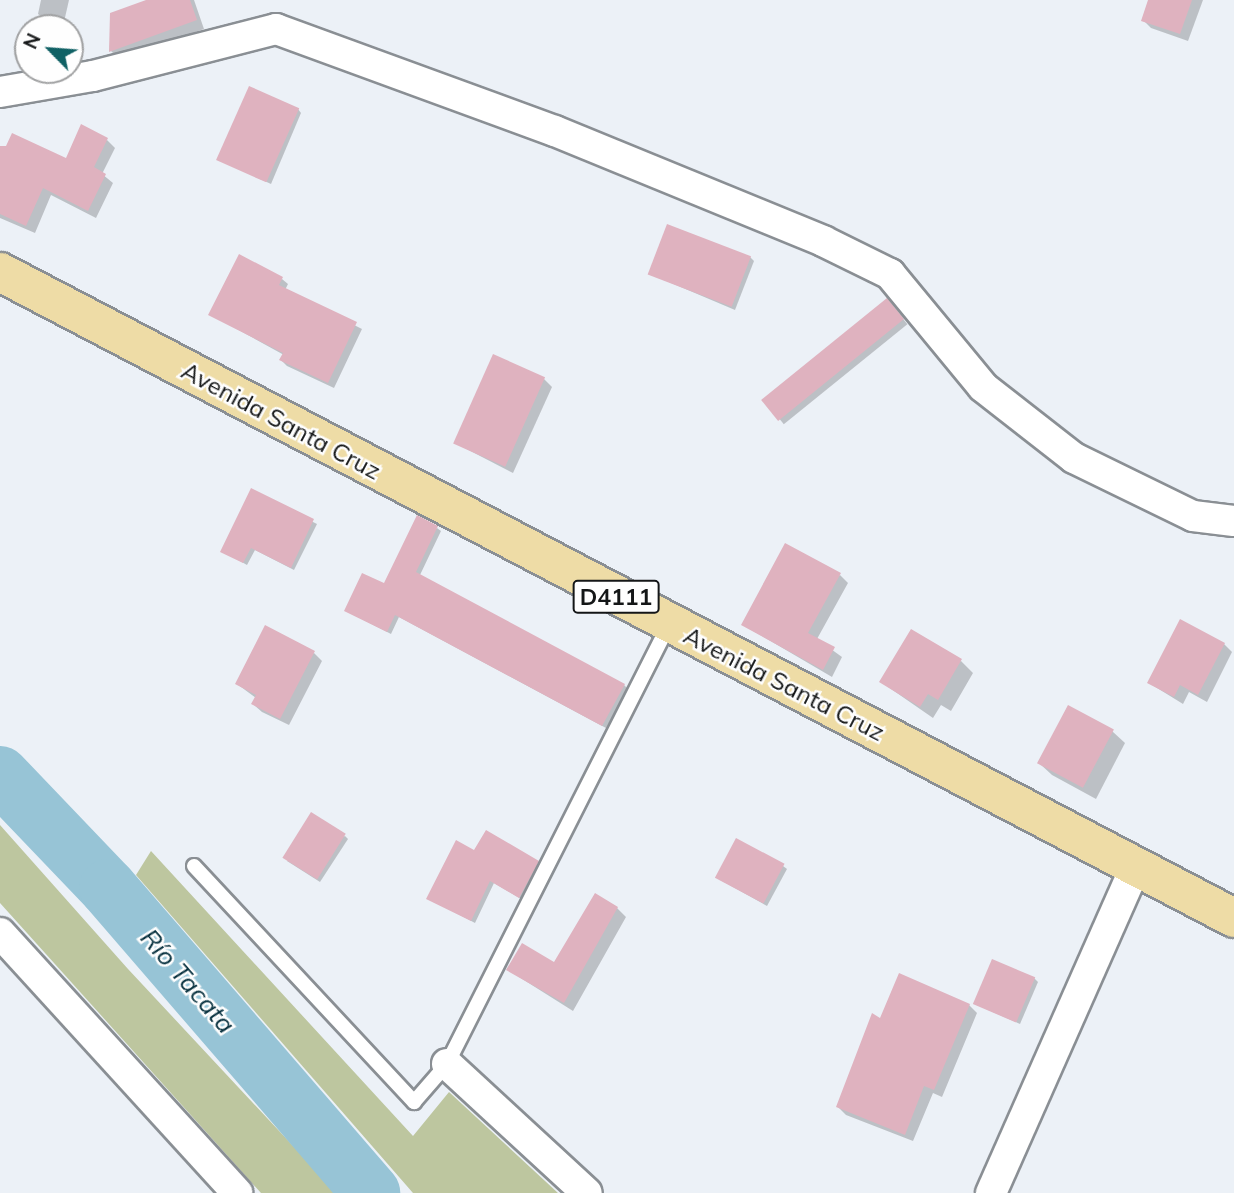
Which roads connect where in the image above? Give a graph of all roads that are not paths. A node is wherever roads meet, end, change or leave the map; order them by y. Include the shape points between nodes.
1 (0, 92) edge
2 (0, 272) edge
3 (1234, 521) edge
4 (669, 624) junction
5 (194, 866) dead end
6 (1136, 866) junction
7 (1234, 918) edge
8 (0, 933) edge
9 (447, 1064) junction
10 (237, 1193) edge
11 (587, 1193) edge
12 (991, 1193) edge

1 - 3 street via 93,76 276,29 555,131 823,241 890,274 983,387 1074,458 1193,516
2 - 4 main road, Avenida Santa Cruz / D4111
4 - 6 main road, Avenida Santa Cruz / D4111
4 - 9 lane
5 - 9 lane via 414,1102
6 - 7 main road, Avenida Santa Cruz / D4111
6 - 12 street
8 - 10 street
9 - 11 street

